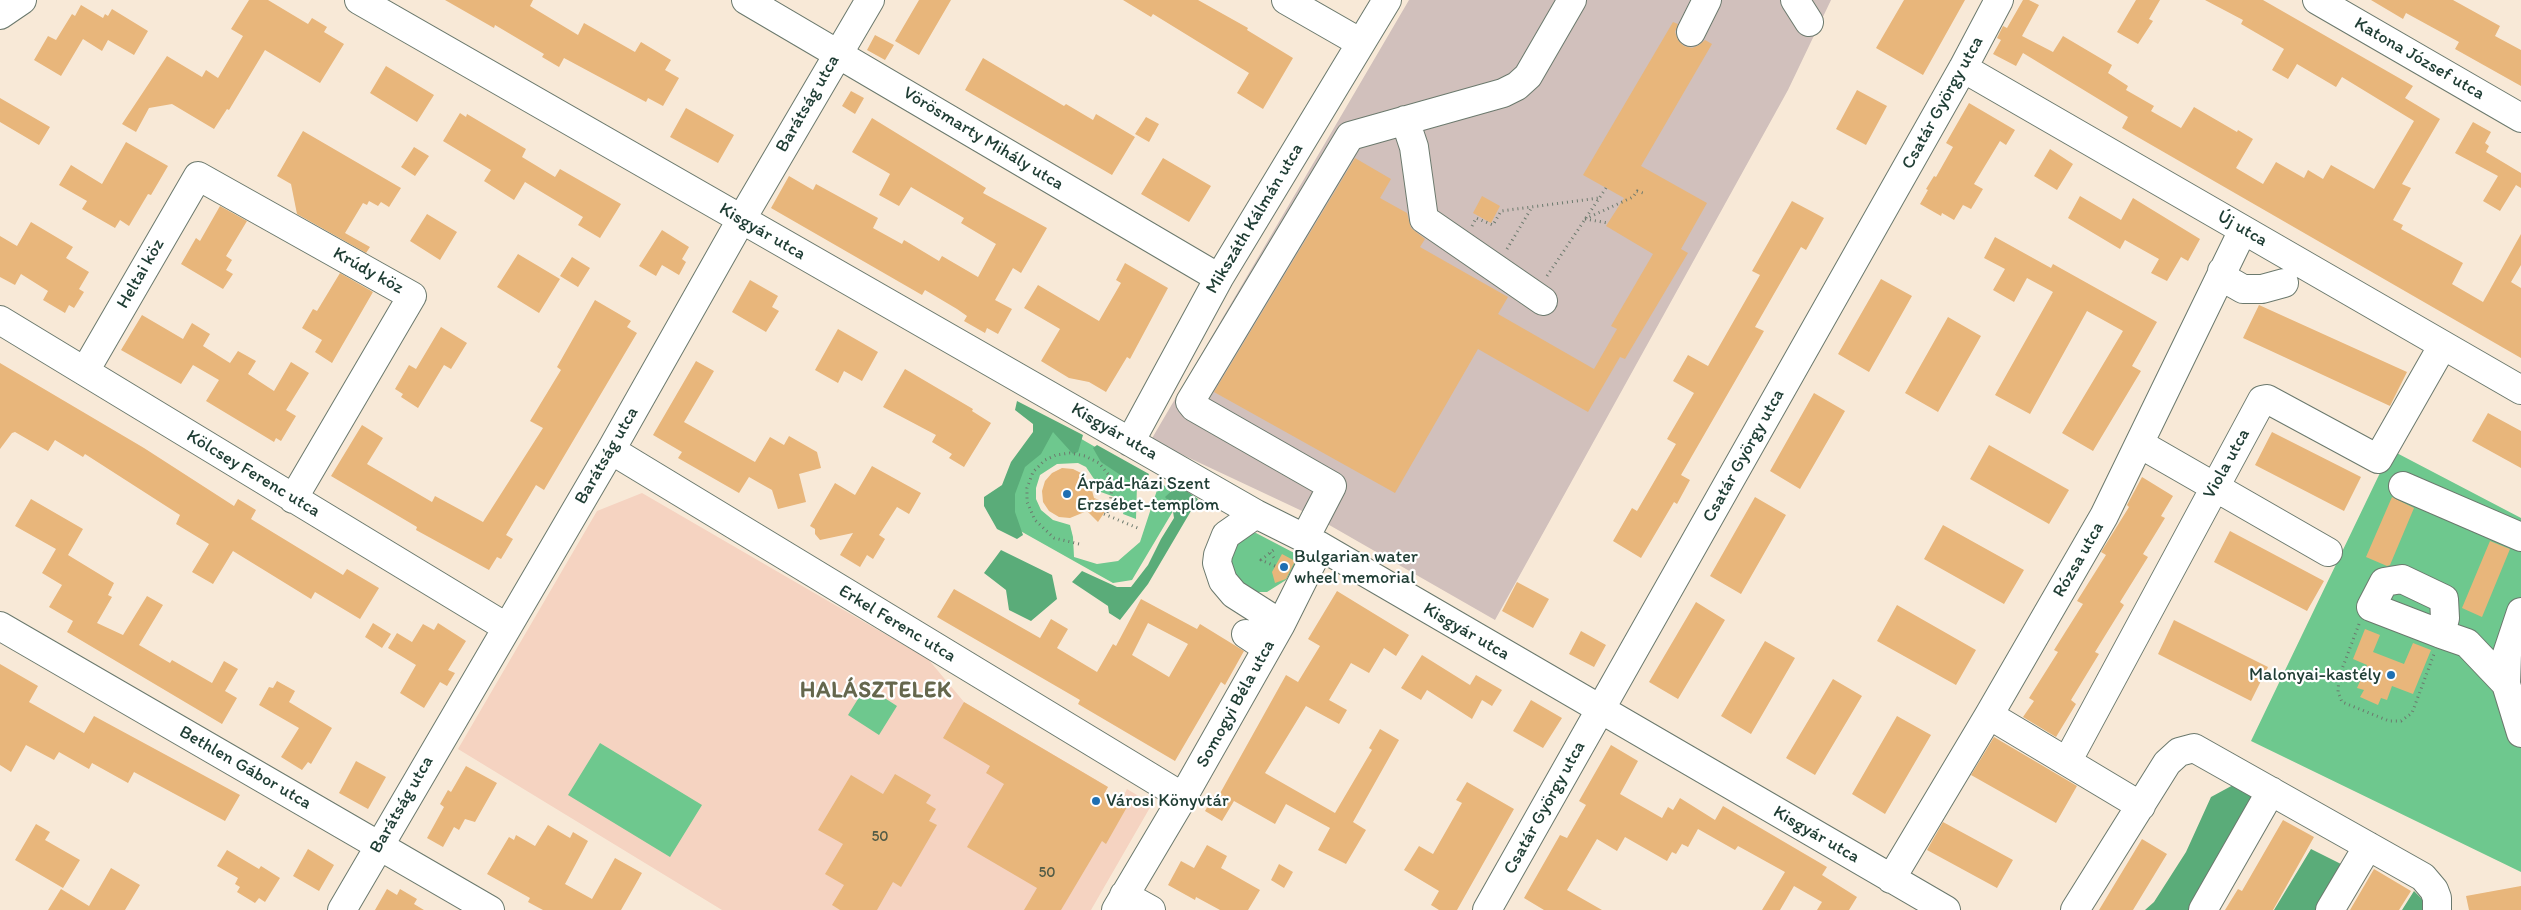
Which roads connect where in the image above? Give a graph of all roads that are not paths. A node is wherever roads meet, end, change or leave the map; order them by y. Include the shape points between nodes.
1 (22, 0) edge
2 (359, 0) edge
3 (746, 0) edge
4 (870, 0) edge
5 (1286, 0) edge
6 (1387, 0) edge
7 (1572, 0) edge
8 (1707, 0) edge
9 (1999, 0) edge
10 (2317, 0) edge
11 (0, 15) edge
12 (1691, 32) dead end
13 (1361, 43) junction
14 (838, 53) junction
15 (1963, 68) junction
16 (2521, 118) edge
17 (1405, 120) junction
18 (198, 176) joint
19 (741, 220) junction
20 (2243, 230) junction
21 (2222, 271) junction
22 (1220, 278) junction
23 (2284, 283) dead end
24 (1539, 298) road end
25 (0, 320) edge
26 (2443, 345) junction
27 (85, 372) junction
28 (2521, 390) edge
29 (1130, 442) junction
30 (2140, 444) junction
31 (611, 450) junction
32 (2403, 486) dead end
33 (2214, 487) junction
34 (293, 499) junction
35 (1256, 514) junction
36 (2521, 537) edge
37 (1302, 543) junction
38 (2328, 552) dead end
39 (2521, 612) edge
40 (1281, 624) junction
41 (0, 626) edge
42 (506, 627) junction
43 (2440, 634) junction
44 (2506, 684) junction
45 (1600, 711) junction
46 (1989, 715) junction
47 (2521, 733) edge
48 (2068, 760) junction
49 (2271, 791) junction
50 (1183, 797) junction
51 (2141, 806) junction
52 (379, 845) junction
53 (2368, 846) junction
54 (1891, 878) junction
55 (1120, 903) edge
56 (342, 910) edge
57 (490, 910) edge
58 (1150, 910) edge
59 (1488, 910) edge
60 (1946, 910) edge
61 (2075, 910) edge
62 (2204, 910) edge
63 (2330, 910) edge
64 (2437, 910) edge

1 - 11 street
2 - 19 street, Kisgyár utca
3 - 14 street, Vörösmarty Mihály utca
4 - 14 street, Barátság utca
5 - 13 street
6 - 13 street, Mikszáth Kálmán utca
7 - 17 street via 1528,76 1517,86 1503,93
8 - 12 street
9 - 15 street, Csatár György utca
10 - 16 street, Katona József utca
13 - 22 street, Mikszáth Kálmán utca
14 - 19 street, Barátság utca
14 - 22 street, Vörösmarty Mihály utca
15 - 20 street, Új utca
15 - 45 street, Csatár György utca
17 - 24 street via 1414,147 1424,219
17 - 37 street, Somogyi Béla utca via 1354,134 1347,140 1190,402 1332,486
18 - 27 street, Heltai köz
18 - 34 street, Krúdy köz via 412,296
19 - 29 street, Kisgyár utca
19 - 31 street, Barátság utca
20 - 21 street, Rózsa utca
20 - 26 street, Új utca
21 - 23 street via 2229,281 2243,289 2262,289
21 - 30 street, Rózsa utca
22 - 29 street, Mikszáth Kálmán utca
25 - 27 street, Kölcsey Ferenc utca
26 - 28 street, Új utca
26 - 33 street, Viola utca via 2378,459 2265,398
27 - 34 street, Kölcsey Ferenc utca
29 - 35 street, Kisgyár utca
30 - 33 street
30 - 46 street, Rózsa utca via 2104,516
31 - 42 street, Barátság utca
31 - 50 street, Erkel Ferenc utca
32 - 36 street
33 - 38 street
33 - 48 street, Viola utca
34 - 42 street, Kölcsey Ferenc utca
35 - 37 street, Kisgyár utca
35 - 40 street via 1226,535 1217,563 1223,581 1234,594
37 - 40 street, Somogyi Béla utca
37 - 45 street, Kisgyár utca
39 - 44 street via 2508,654
40 - 50 street, Somogyi Béla utca via 1257,641
41 - 52 street, Bethlen Gábor utca
42 - 52 street, Barátság utca
43 - 43 street via 2371,607 2384,582 2402,579 2444,599
43 - 44 street via 2467,643
44 - 47 street
45 - 54 street, Kisgyár utca
45 - 59 street, Csatár György utca
46 - 48 street
46 - 54 street, Rózsa utca
48 - 51 street
49 - 51 street via 2205,752 2189,748 2171,759
49 - 53 street
49 - 62 street
50 - 55 street, Somogyi Béla utca
51 - 61 street
52 - 56 street, Barátság utca
52 - 57 street, Bethlen Gábor utca
53 - 63 street
53 - 64 street via 2429,883 2437,898
54 - 60 street, Kisgyár utca
55 - 58 street

